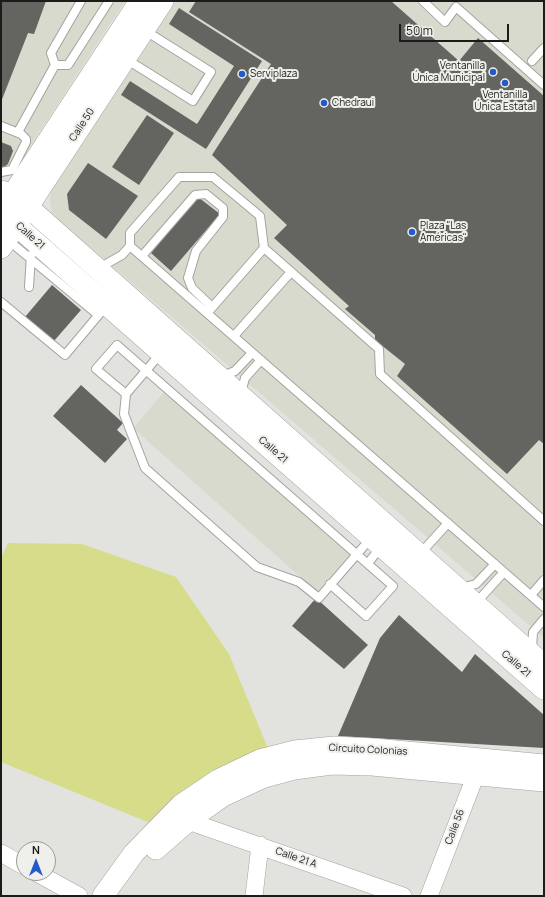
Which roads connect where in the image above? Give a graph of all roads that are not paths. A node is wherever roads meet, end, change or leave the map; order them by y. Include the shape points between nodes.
1 (80, 1) edge
2 (109, 1) edge
3 (140, 1) edge
4 (163, 1) edge
5 (423, 1) edge
6 (144, 30) junction
7 (544, 48) edge
8 (125, 59) junction
9 (532, 61) dead end
10 (55, 65) junction
11 (544, 85) edge
12 (1, 126) edge
13 (18, 132) junction
14 (1, 172) edge
15 (8, 216) edge
16 (33, 239) junction
17 (130, 246) junction
18 (264, 248) junction
19 (142, 256) junction
20 (31, 259) junction
21 (97, 269) junction
22 (290, 272) junction
23 (29, 287) dead end
24 (1, 302) edge
25 (103, 310) junction
26 (209, 310) junction
27 (234, 336) junction
28 (162, 352) junction
29 (252, 352) junction
30 (261, 360) junction
31 (147, 370) junction
32 (219, 377) junction
33 (126, 394) junction
34 (240, 396) junction
35 (334, 491) junction
36 (544, 520) edge
37 (448, 523) junction
38 (377, 542) junction
39 (357, 554) junction
40 (420, 554) junction
41 (368, 563) junction
42 (495, 564) junction
43 (504, 572) junction
44 (544, 580) edge
45 (330, 584) junction
46 (458, 589) junction
47 (531, 595) junction
48 (544, 607) edge
49 (469, 611) junction
50 (544, 619) edge
51 (538, 659) edge
52 (544, 689) edge
53 (544, 765) edge
54 (479, 766) junction
55 (544, 781) edge
56 (188, 821) junction
57 (260, 845) junction
58 (1, 854) edge
59 (138, 858) junction
60 (16, 862) edge
61 (52, 881) edge
62 (79, 896) edge
63 (104, 896) edge
64 (121, 896) edge
65 (254, 896) edge
66 (403, 896) edge
67 (429, 896) edge

1 - 10 lane via 51,53
2 - 10 lane via 68,65
3 - 15 street, Calle 50
4 - 6 street, Calle 50
5 - 11 lane via 445,22 456,7
6 - 8 street, Calle 50
6 - 8 lane via 211,72 193,101
7 - 9 lane
8 - 15 street, Calle 50
10 - 13 lane
12 - 13 lane
13 - 14 lane via 24,136 26,142 12,170
15 - 16 street, Calle 21
15 - 20 lane
15 - 21 street, Calle 21
16 - 20 lane
16 - 25 street, Calle 21
17 - 18 lane via 130,233 179,177 213,177 260,216
17 - 19 lane
17 - 21 lane via 122,256
18 - 22 lane
18 - 26 lane
19 - 26 lane
19 - 26 lane via 195,195 206,194 223,208 223,217 196,251 188,278 192,288
20 - 23 lane
20 - 25 lane
21 - 32 street, Calle 21
22 - 27 lane
22 - 36 lane via 379,349 380,374
24 - 25 lane via 65,355
25 - 28 street, Calle 21
26 - 27 lane
27 - 29 lane
28 - 31 lane
28 - 35 street, Calle 21
29 - 30 lane
29 - 32 lane via 235,371
30 - 34 lane via 245,378
30 - 37 lane
31 - 33 lane
31 - 33 lane via 117,345 96,369
31 - 39 lane
32 - 34 street, Calle 21
33 - 45 lane via 124,414 145,468 257,567 299,582 319,598
34 - 35 street, Calle 21
35 - 38 street, Calle 21
35 - 40 street, Calle 21
37 - 40 lane
37 - 42 lane
38 - 39 lane
38 - 41 lane
38 - 49 street, Calle 21
39 - 41 lane
39 - 45 lane
40 - 46 street, Calle 21
41 - 45 lane via 393,586 366,616
42 - 43 lane
42 - 46 lane via 476,584
43 - 47 lane
43 - 49 lane
44 - 47 lane
46 - 49 street, Calle 21
47 - 48 lane
49 - 51 street, Calle 21
49 - 52 street, Calle 21
50 - 51 lane via 534,632
53 - 54 street, Circuito Colonias
54 - 55 street, Circuito Colonias
54 - 56 street, Circuito Colonias via 332,764 294,769 264,777 223,796
54 - 59 street, Circuito Colonias via 334,747 295,751 260,760 218,780 181,805
54 - 67 street, Calle 56
56 - 57 street, Calle 21 A
56 - 59 street, Circuito Colonias
57 - 65 street
57 - 66 street, Calle 21 A
58 - 60 street
59 - 63 street, Circuito Colonias
59 - 64 street, Circuito Colonias
61 - 62 street

